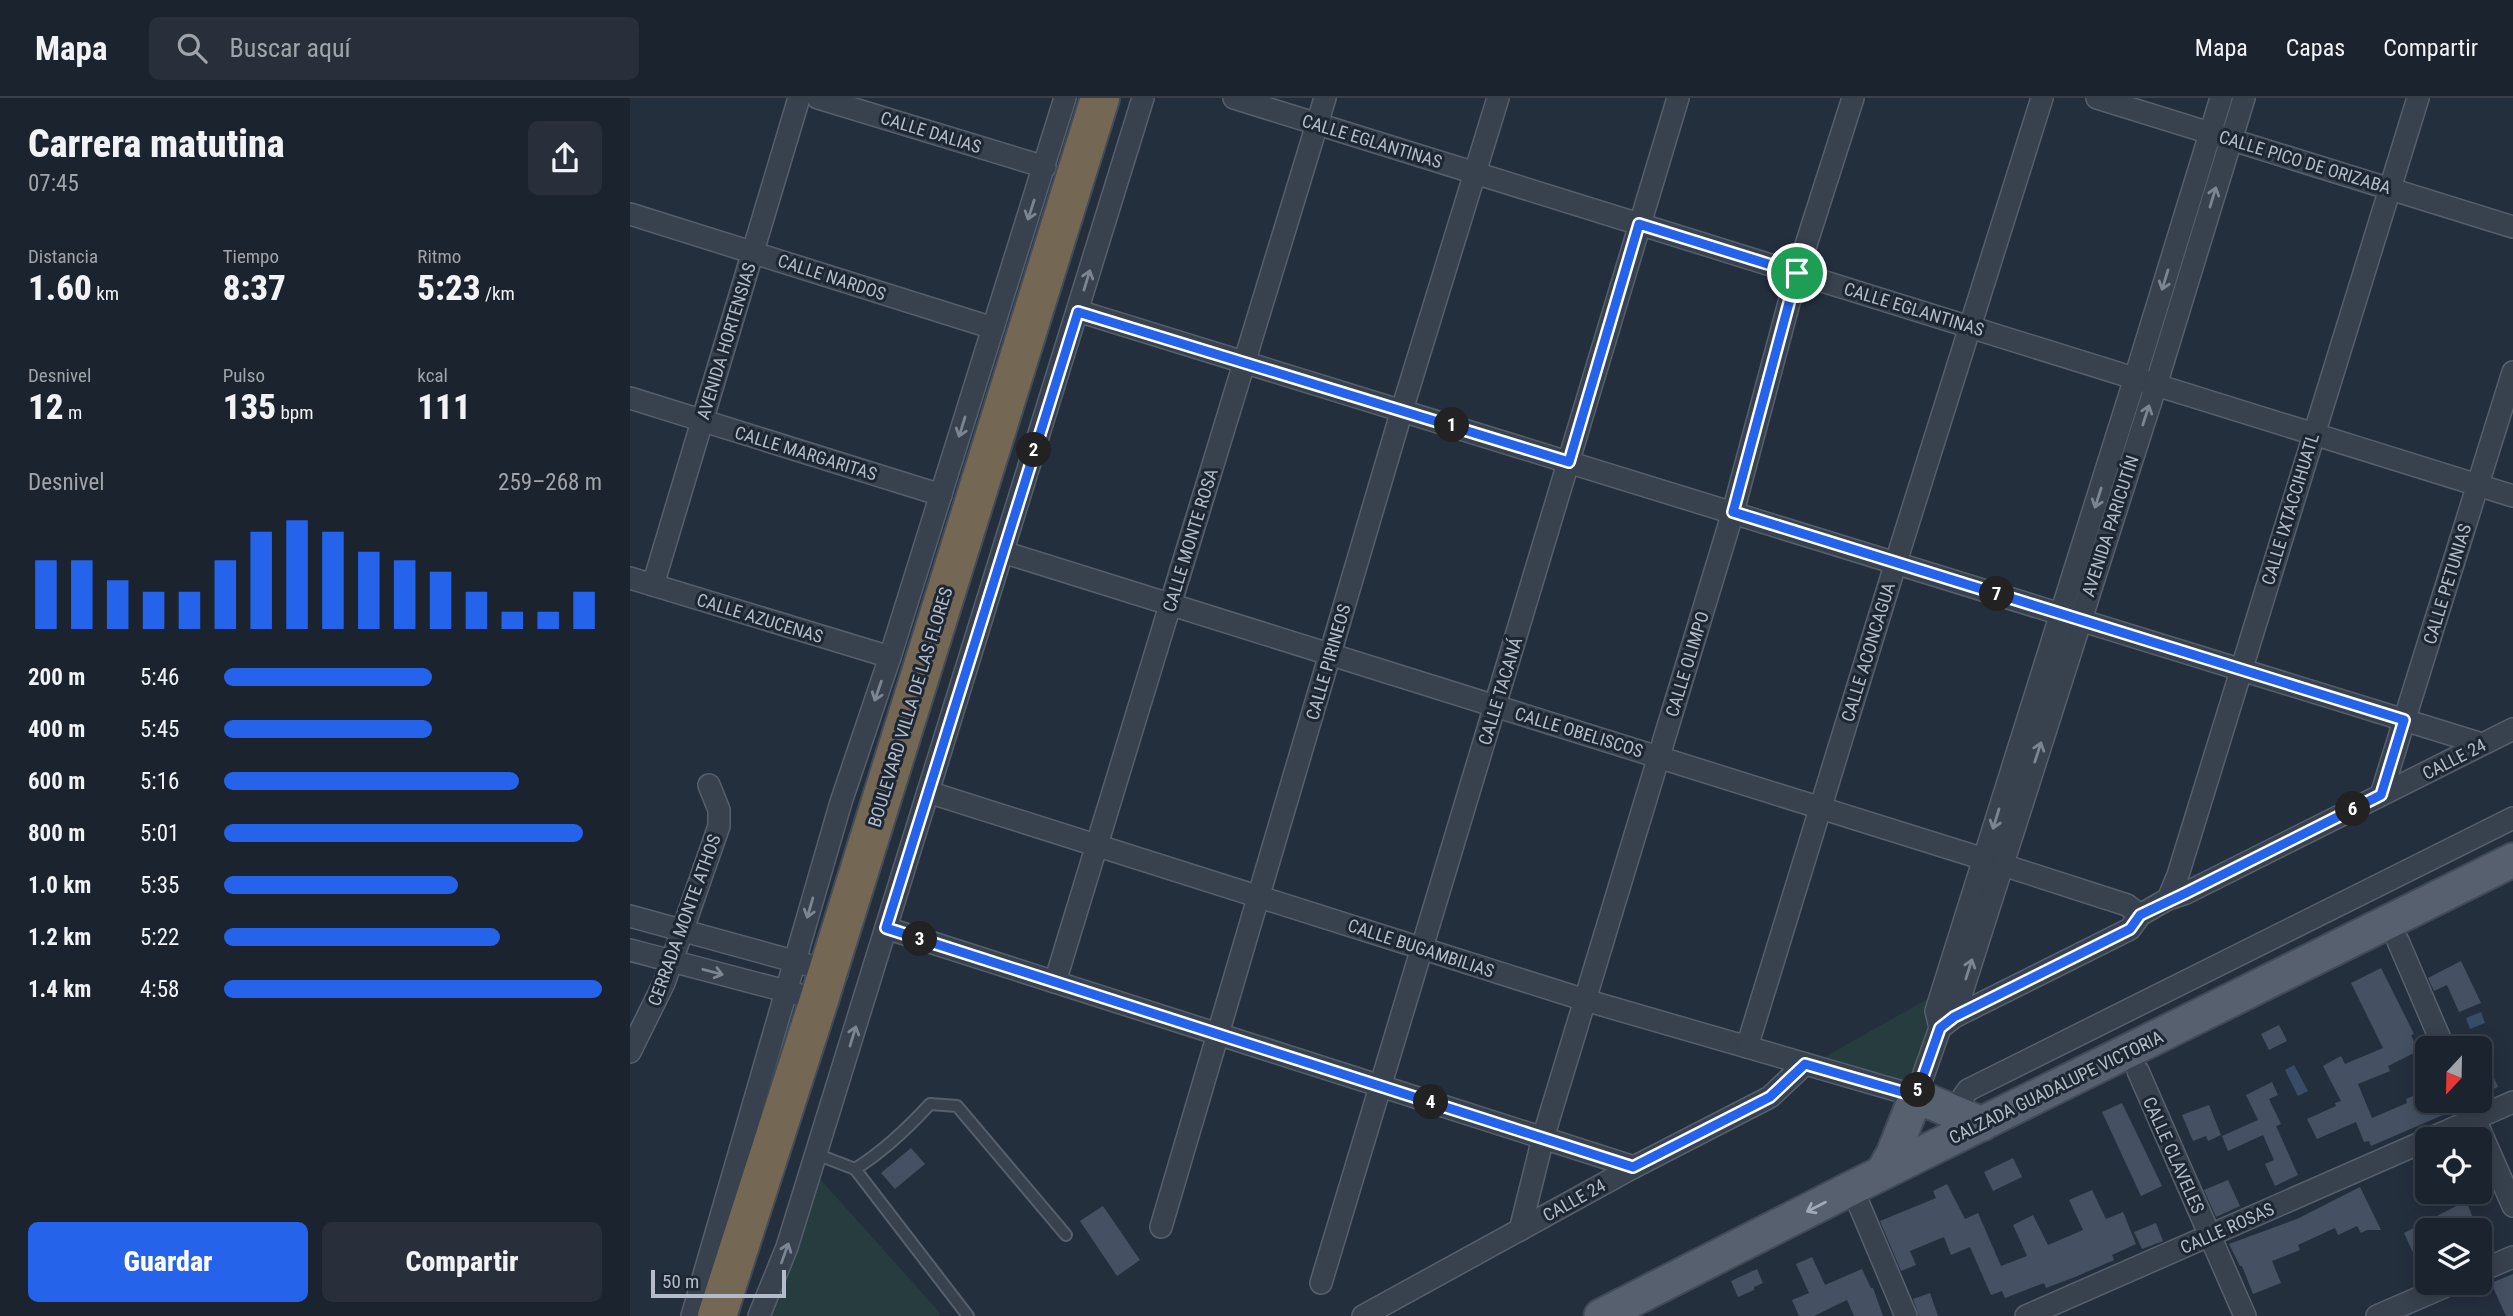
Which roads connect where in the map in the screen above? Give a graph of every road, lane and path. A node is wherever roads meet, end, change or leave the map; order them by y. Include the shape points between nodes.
1 (799, 98) edge
2 (818, 98) edge
3 (1065, 98) edge
4 (1100, 98) edge
5 (1118, 98) edge
6 (1143, 98) edge
7 (1234, 98) edge
8 (1325, 98) edge
9 (1498, 98) edge
10 (1678, 98) edge
11 (1853, 98) edge
12 (2042, 98) edge
13 (2097, 98) edge
14 (2221, 98) edge
15 (2244, 98) edge
16 (2417, 98) edge
17 (1317, 124) junction
18 (2210, 133) junction
19 (2231, 139) junction
20 (1045, 167) junction
21 (1475, 173) junction
22 (2389, 188) junction
23 (630, 215) edge
24 (1639, 224) junction
25 (2513, 227) edge
26 (753, 252) junction
27 (1797, 273) junction
28 (1078, 312) junction
29 (1970, 327) junction
30 (993, 328) junction
31 (1244, 361) junction
32 (2513, 372) edge
33 (2145, 381) junction
34 (630, 398) edge
35 (1402, 410) junction
36 (702, 421) junction
37 (2313, 434) junction
38 (1569, 462) junction
39 (2478, 485) junction
40 (941, 495) junction
41 (2513, 496) edge
42 (1733, 512) junction
43 (1003, 552) junction
44 (1896, 562) junction
45 (630, 578) edge
46 (653, 585) junction
47 (1170, 604) junction
48 (2071, 617) junction
49 (1330, 654) junction
50 (890, 657) junction
51 (2241, 669) junction
52 (1496, 706) junction
53 (2404, 720) junction
54 (2513, 729) edge
55 (2482, 744) junction
56 (1659, 757) junction
57 (709, 785) dead end
58 (928, 792) junction
59 (2381, 795) junction
60 (1821, 808) junction
61 (2513, 818) edge
62 (1097, 846) junction
63 (2513, 860) edge
64 (1993, 862) junction
65 (2513, 884) edge
66 (1258, 897) junction
67 (2153, 908) junction
68 (630, 916) edge
69 (886, 928) junction
70 (682, 930) junction
71 (2398, 941) junction
72 (1422, 949) junction
73 (630, 950) edge
74 (671, 961) junction
75 (1055, 982) junction
76 (818, 984) junction
77 (1584, 1000) junction
78 (1943, 1018) junction
79 (1218, 1034) junction
80 (2439, 1036) edge
81 (1747, 1047) junction
82 (630, 1052) edge
83 (1805, 1064) junction
84 (2137, 1071) junction
85 (1381, 1086) junction
86 (1916, 1096) junction
87 (2513, 1102) edge
88 (2492, 1106) edge
89 (2467, 1113) edge
90 (2472, 1113) edge
91 (2447, 1127) edge
92 (1967, 1130) junction
93 (1544, 1138) junction
94 (2415, 1146) edge
95 (816, 1154) junction
96 (1930, 1162) junction
97 (1633, 1167) junction
98 (855, 1169) junction
99 (1882, 1173) junction
100 (1856, 1199) junction
101 (2513, 1206) edge
102 (1161, 1227) dead end
103 (1520, 1230) junction
104 (1066, 1235) dead end
105 (2210, 1236) junction
106 (2513, 1257) edge
107 (2492, 1266) edge
108 (1321, 1283) dead end
109 (2425, 1295) edge
110 (1369, 1313) edge
111 (692, 1316) edge
112 (718, 1316) edge
113 (740, 1316) edge
114 (759, 1316) edge
115 (968, 1316) edge
116 (1601, 1316) edge
117 (1642, 1316) edge
118 (1906, 1316) edge
119 (2026, 1316) edge
120 (2245, 1316) edge
121 (2377, 1316) edge

1 - 26 street, AVENIDA HORTENSIAS
2 - 20 street, CALLE DALIAS
3 - 20 street
4 - 76 highway, BOULEVARD VILLA DE LAS FLORES
5 - 76 highway, BOULEVARD VILLA DE LAS FLORES
28 -> 6 street
7 - 17 street, CALLE EGLANTINAS
8 - 17 street, CALLE MONTE ROSA
9 - 21 street, CALLE PIRINEOS
10 - 24 street, CALLE TACANÁ
11 - 27 street, CALLE OLIMPO
12 - 29 street, CALLE ACONCAGUA
13 - 18 street, CALLE PICO DE ORIZABA
14 - 18 street, AVENIDA PARICUTÍN
15 - 19 street, AVENIDA PARICUTÍN
16 - 22 street, CALLE IXTACCIHUATL
17 - 21 street, CALLE EGLANTINAS
17 - 31 street, CALLE MONTE ROSA
18 - 19 street, CALLE PICO DE ORIZABA
18 -> 33 street, AVENIDA PARICUTÍN
19 - 22 street, CALLE PICO DE ORIZABA
33 -> 19 street, AVENIDA PARICUTÍN
20 -> 30 street
21 - 24 street, CALLE EGLANTINAS
21 - 35 street, CALLE PIRINEOS
22 - 25 street, CALLE PICO DE ORIZABA
22 - 37 street, CALLE IXTACCIHUATL
23 - 26 street, CALLE NARDOS
24 - 27 street, CALLE EGLANTINAS
24 - 38 street, CALLE TACANÁ
26 - 30 street, CALLE NARDOS
26 - 36 street, AVENIDA HORTENSIAS
27 - 29 street, CALLE EGLANTINAS
27 - 42 street, CALLE OLIMPO
28 - 31 street
28 - 43 street
29 - 33 street, CALLE EGLANTINAS
29 - 44 street, CALLE ACONCAGUA
30 -> 40 street
31 - 35 street
31 - 47 street, CALLE MONTE ROSA
32 - 39 street, CALLE PETUNIAS
33 - 37 street, CALLE EGLANTINAS
33 - 48 street, AVENIDA PARICUTÍN
34 - 36 street, CALLE MARGARITAS
35 - 38 street
35 - 49 street, CALLE PIRINEOS
36 - 40 street, CALLE MARGARITAS
36 - 46 street, AVENIDA HORTENSIAS
37 - 39 street, CALLE EGLANTINAS
37 - 51 street, CALLE IXTACCIHUATL
38 - 42 street
38 - 52 street, CALLE TACANÁ
39 - 41 street, CALLE EGLANTINAS
39 - 53 street, CALLE PETUNIAS
40 - 50 street
42 - 44 street
42 - 56 street, CALLE OLIMPO
43 - 47 street, CALLE OBELISCOS
43 - 58 street
44 - 48 street
44 - 60 street, CALLE ACONCAGUA
45 - 46 street, CALLE AZUCENAS
46 - 50 street, CALLE AZUCENAS
47 - 49 street, CALLE OBELISCOS
47 - 62 street, CALLE MONTE ROSA
48 - 51 street
48 - 64 street, AVENIDA PARICUTÍN
49 - 52 street, CALLE OBELISCOS
49 - 66 street, CALLE PIRINEOS
50 -> 76 street via 841,802
51 - 53 street
51 - 67 street, CALLE IXTACCIHUATL via 2178,875
52 - 56 street, CALLE OBELISCOS
52 - 72 street, CALLE TACANÁ
53 - 55 street
53 - 59 street, CALLE PETUNIAS
54 - 55 street, CALLE 24
55 - 59 street, CALLE 24
56 - 60 street, CALLE OBELISCOS
56 - 77 street, CALLE OLIMPO
57 - 70 street, CERRADA MONTE ATHOS via 719,810 719,826
58 - 62 street, CALLE BUGAMBILIAS
58 - 69 street
59 - 67 street, CALLE 24
60 - 64 street, CALLE OBELISCOS
60 - 81 street, CALLE ACONCAGUA
61 - 92 street via 1968,1090
62 - 66 street, CALLE BUGAMBILIAS
62 - 75 street, CALLE MONTE ROSA
63 - 92 main road, CALZADA GUADALUPE VICTORIA
64 - 67 street, CALLE OBELISCOS via 2127,905
64 - 78 street, AVENIDA PARICUTÍN
65 - 71 main road, CALZADA GUADALUPE VICTORIA
66 - 72 street, CALLE BUGAMBILIAS
66 - 79 street, CALLE PIRINEOS
67 - 78 street, CALLE 24 via 2130,929
68 - 70 street
69 - 75 street
95 -> 69 street
70 - 74 street, CERRADA MONTE ATHOS
70 - 76 street
71 - 80 street
71 - 84 main road, CALZADA GUADALUPE VICTORIA
72 - 77 street, CALLE BUGAMBILIAS
72 - 85 street, CALLE TACANÁ
73 - 74 street
74 -> 76 street
74 - 82 street, CERRADA MONTE ATHOS
75 - 79 street
76 - 111 street
76 - 112 highway, BOULEVARD VILLA DE LAS FLORES
76 - 113 highway, BOULEVARD VILLA DE LAS FLORES
77 - 81 street, CALLE BUGAMBILIAS
77 - 93 street, CALLE OLIMPO
78 - 86 street, AVENIDA PARICUTÍN
79 - 85 street
79 - 102 street, CALLE PIRINEOS
81 - 83 street, CALLE BUGAMBILIAS
83 - 86 street, CALLE BUGAMBILIAS
83 - 97 street, CALLE 24 via 1770,1097
84 - 92 main road, CALZADA GUADALUPE VICTORIA
84 - 105 street, CALLE CLAVELES
85 - 93 street
85 - 108 street, CALLE TACANÁ
86 - 92 main road
86 - 96 main road
86 - 99 main road
87 - 88 street, CALLE ROSAS
89 - 91 street, CALLE ROSAS
90 - 101 street
92 - 96 main road, CALZADA GUADALUPE VICTORIA
93 - 97 street
93 - 103 street, CALLE OLIMPO
94 - 105 street, CALLE ROSAS
95 - 98 lane
114 -> 95 street via 787,1247
96 - 99 main road, CALZADA GUADALUPE VICTORIA
96 - 100 main road, CALZADA GUADALUPE VICTORIA
97 - 103 street, CALLE 24
98 - 104 lane via 908,1129 930,1104 957,1106
98 - 115 lane
99 - 100 main road, CALZADA GUADALUPE VICTORIA
100 -> 116 main road, CALZADA GUADALUPE VICTORIA
100 - 117 main road, CALZADA GUADALUPE VICTORIA
100 - 118 street
103 - 110 street, CALLE 24
105 - 119 street, CALLE ROSAS
105 - 120 street, CALLE CLAVELES
106 - 107 street
109 - 121 street

